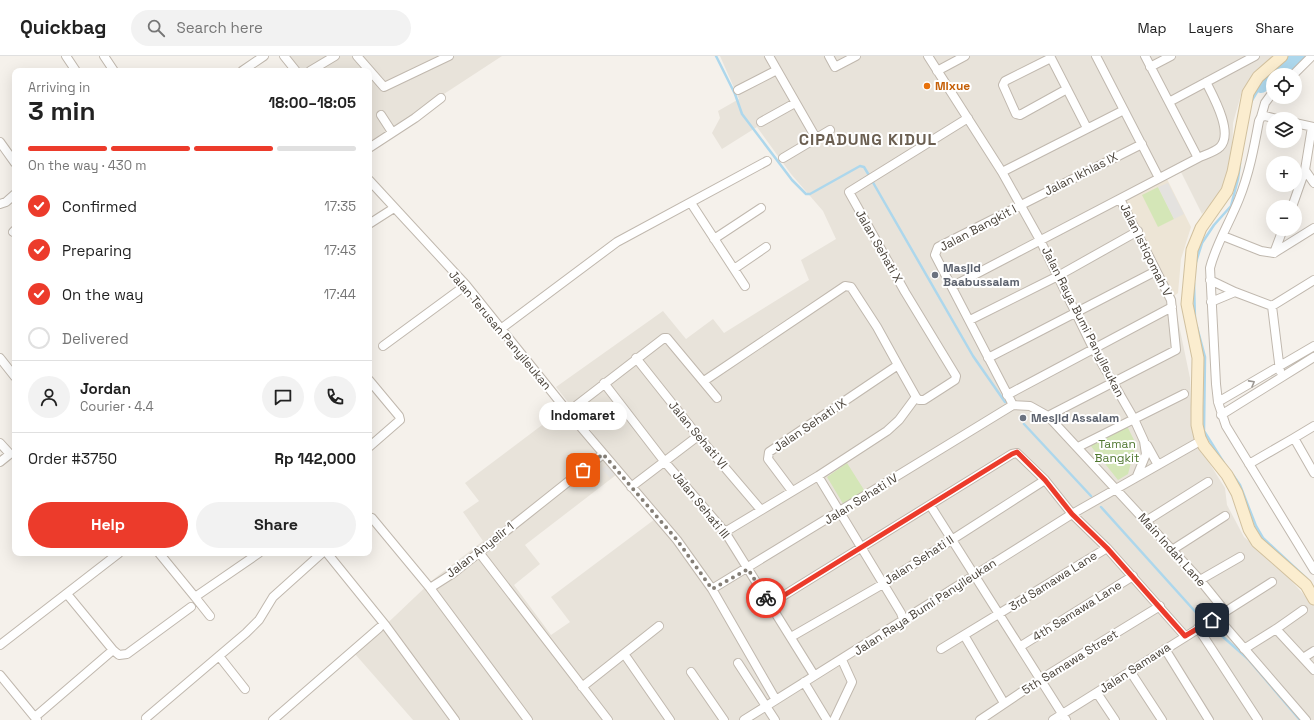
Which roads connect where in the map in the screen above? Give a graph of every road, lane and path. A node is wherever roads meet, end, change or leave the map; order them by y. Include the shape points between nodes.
1 (66, 56) edge
2 (104, 56) edge
3 (264, 56) edge
4 (284, 56) edge
5 (335, 56) edge
6 (357, 56) edge
7 (449, 56) edge
8 (769, 56) edge
9 (829, 56) edge
10 (856, 56) edge
11 (928, 56) edge
12 (965, 56) edge
13 (1096, 56) edge
14 (1145, 56) edge
15 (1171, 56) edge
16 (1255, 56) edge
17 (1282, 56) edge
18 (1312, 56) edge
19 (1050, 57) edge
20 (1150, 67) junction
21 (74, 68) edge
22 (112, 68) edge
23 (246, 68) edge
24 (294, 68) edge
25 (315, 68) edge
26 (367, 68) edge
27 (1300, 68) edge
28 (777, 70) junction
29 (937, 71) junction
30 (372, 74) edge
31 (1206, 82) junction
32 (1067, 89) junction
33 (738, 90) dead end
34 (441, 98) dead end
35 (1168, 102) junction
36 (1266, 102) edge
37 (795, 103) junction
38 (1124, 110) junction
39 (381, 115) dead end
40 (1266, 116) edge
41 (1261, 117) junction
42 (968, 118) junction
43 (761, 122) dead end
44 (1302, 125) edge
45 (1313, 127) edge
46 (1087, 128) junction
47 (830, 130) dead end
48 (392, 132) junction
49 (816, 138) junction
50 (0, 142) edge
51 (1142, 144) junction
52 (372, 146) edge
53 (783, 158) dead end
54 (1198, 158) junction
55 (12, 159) edge
56 (766, 161) dead end
57 (1305, 170) junction
58 (1002, 172) junction
59 (1159, 178) junction
60 (372, 183) edge
61 (1314, 183) edge
62 (12, 197) edge
63 (1120, 198) junction
64 (1294, 200) edge
65 (691, 203) junction
66 (0, 204) edge
67 (1020, 205) junction
68 (394, 208) junction
69 (761, 208) dead end
70 (372, 222) edge
71 (1314, 228) edge
72 (1138, 231) junction
73 (1222, 236) junction
74 (1280, 236) edge
75 (714, 239) junction
76 (1040, 240) junction
77 (766, 247) dead end
78 (1274, 253) junction
79 (734, 269) junction
80 (1156, 271) junction
81 (1058, 276) junction
82 (1210, 280) junction
83 (1314, 280) edge
84 (466, 285) junction
85 (745, 286) dead end
86 (953, 286) junction
87 (1235, 292) junction
88 (1211, 302) junction
89 (1272, 306) junction
90 (1172, 307) junction
91 (1076, 313) junction
92 (970, 320) junction
93 (502, 328) junction
94 (383, 346) dead end
95 (1314, 346) edge
96 (1093, 348) junction
97 (1314, 357) edge
98 (0, 358) edge
99 (636, 358) junction
100 (988, 358) junction
101 (898, 365) junction
102 (1279, 368) junction
103 (12, 373) edge
104 (1282, 377) junction
105 (704, 381) junction
106 (1112, 382) junction
107 (604, 383) junction
108 (372, 384) edge
109 (1184, 394) dead end
110 (1007, 395) junction
111 (916, 397) junction
112 (717, 398) dead end
113 (1218, 402) junction
114 (1013, 405) junction
115 (568, 412) junction
116 (1221, 415) junction
117 (1048, 416) junction
118 (1134, 419) junction
119 (1314, 426) edge
120 (698, 436) junction
121 (1294, 438) junction
122 (1144, 441) junction
123 (0, 443) edge
124 (372, 444) edge
125 (1195, 444) dead end
126 (1078, 447) junction
127 (12, 451) edge
128 (12, 453) edge
129 (603, 454) junction
130 (664, 460) junction
131 (0, 462) edge
132 (1249, 464) junction
133 (1158, 465) junction
134 (1314, 473) edge
135 (818, 476) junction
136 (1137, 477) junction
137 (1045, 480) junction
138 (1208, 482) dead end
139 (631, 487) junction
140 (1116, 489) junction
141 (792, 491) junction
142 (930, 505) junction
143 (761, 510) junction
144 (840, 512) junction
145 (1072, 514) junction
146 (1225, 516) dead end
147 (372, 518) edge
148 (1146, 521) junction
149 (726, 532) junction
150 (952, 539) junction
151 (861, 548) junction
152 (1107, 548) junction
153 (1172, 550) junction
154 (478, 551) junction
155 (115, 556) edge
156 (161, 556) edge
157 (255, 556) edge
158 (319, 556) edge
159 (329, 556) edge
160 (1240, 557) dead end
161 (748, 569) junction
162 (1314, 570) edge
163 (974, 575) junction
164 (1133, 576) junction
165 (1200, 580) junction
166 (1272, 582) dead end
167 (883, 584) junction
168 (430, 588) junction
169 (714, 588) junction
170 (67, 594) junction
171 (195, 597) junction
172 (1314, 599) edge
173 (770, 604) junction
174 (1160, 606) junction
175 (191, 607) dead end
176 (1303, 610) dead end
177 (1225, 611) junction
178 (999, 615) junction
179 (210, 616) dead end
180 (1217, 617) junction
181 (903, 619) junction
182 (659, 626) dead end
183 (1201, 626) junction
184 (379, 628) dead end
185 (1276, 629) junction
186 (962, 636) junction
187 (1185, 636) junction
188 (791, 637) junction
189 (0, 645) edge
190 (1020, 646) junction
191 (1244, 649) junction
192 (113, 650) junction
193 (941, 650) dead end
194 (1165, 650) junction
195 (1314, 651) edge
196 (219, 656) junction
197 (627, 658) dead end
198 (1303, 658) junction
199 (842, 660) junction
200 (738, 663) dead end
201 (1314, 670) edge
202 (1130, 671) junction
203 (691, 672) dead end
204 (0, 675) edge
205 (814, 675) junction
206 (1041, 679) junction
207 (804, 682) junction
208 (582, 687) junction
209 (245, 689) dead end
210 (1097, 693) junction
211 (776, 700) junction
212 (1004, 702) junction
213 (767, 706) junction
214 (1064, 717) edge
215 (36, 718) edge
216 (145, 720) edge
217 (273, 720) edge
218 (455, 720) edge
219 (528, 720) edge
220 (608, 720) edge
221 (670, 720) edge
222 (724, 720) edge
223 (744, 720) edge
224 (775, 720) edge
225 (827, 720) edge
226 (834, 720) edge
227 (980, 720) edge
228 (1053, 720) edge
229 (1115, 720) edge
230 (1162, 720) edge
231 (1209, 720) edge
232 (1258, 720) edge
233 (1306, 720) edge

1 - 21 street
2 - 22 street
3 - 23 street
4 - 24 street
5 - 25 street
6 - 26 street
7 - 30 street via 386,87
8 - 28 street
9 - 10 street via 835,67
11 - 29 street, Jalan Raya Bumi Panyileukan
12 - 29 street
13 - 38 street
14 - 20 street
15 - 20 street
16 - 31 street
17 - 172 street via 1258,77 1248,93 1227,191 1201,228 1192,250 1187,304 1198,358 1197,414 1200,438 1237,493 1257,542 1306,585
18 - 27 street
19 - 32 street
19 - 32 street via 1003,84 1016,114 1020,115
20 - 35 street
28 - 33 street
28 - 37 street
29 - 42 street, Jalan Raya Bumi Panyileukan
31 - 35 street
31 - 54 street via 1216,101 1224,133 1219,148
32 - 46 street
34 - 48 street
35 - 54 street
36 - 41 street
37 - 43 street
37 - 49 street
38 - 46 street
38 - 51 street
39 - 48 street
40 - 41 street
41 - 73 street via 1251,164
42 - 58 street, Jalan Raya Bumi Panyileukan
42 - 111 street, Jalan Sehati X via 849,192 905,292 955,372 955,380 924,400
44 - 45 street
45 - 57 street
46 - 58 street
47 - 49 street
48 - 52 street
49 - 53 street
50 - 55 street
51 - 59 street
51 - 67 street, Jalan Ikhlas IX
54 - 59 street
56 - 65 street
57 - 61 street
57 - 64 street
58 - 67 street, Jalan Raya Bumi Panyileukan
59 - 63 street
60 - 68 street, Jalan Terusan Panyileukan
62 - 66 street
63 - 72 street, Jalan Istiqomah V
63 - 76 street
65 - 75 street
65 - 93 street via 617,242
67 - 76 street, Jalan Raya Bumi Panyileukan
67 - 86 street, Jalan Bangkit I via 938,247 936,255
68 - 70 street
68 - 84 street, Jalan Terusan Panyileukan
69 - 75 street
71 - 78 street
72 - 80 street, Jalan Istiqomah V
72 - 81 street
73 - 78 street via 1261,251
73 - 82 street via 1214,254
74 - 78 street
75 - 79 street
76 - 81 street, Jalan Raya Bumi Panyileukan
76 - 86 street
77 - 79 street
79 - 85 street
80 - 90 street, Jalan Istiqomah V
80 - 91 street
81 - 91 street, Jalan Raya Bumi Panyileukan
81 - 92 street
82 - 87 street
82 - 88 street
83 - 89 street
84 - 93 street, Jalan Terusan Panyileukan
84 - 94 street
86 - 92 street
87 - 88 street
87 - 89 street
88 - 113 street
89 - 102 street
90 - 96 street
90 - 106 street, Jalan Istiqomah V via 1176,350
91 - 96 street, Jalan Raya Bumi Panyileukan
91 - 100 street
92 - 100 street
93 - 115 street, Jalan Terusan Panyileukan
95 - 102 street
96 - 106 street, Jalan Raya Bumi Panyileukan
96 - 110 street
97 - 104 street
98 - 103 street
99 - 105 street via 667,338
99 - 107 street
99 - 120 street, Jalan Sehati VI
100 - 110 street
101 - 105 street via 868,312 848,285
101 - 111 street
101 - 141 street, Jalan Sehati IX via 769,452 768,459
102 - 104 street
113 -> 102 street
104 - 116 street
105 - 112 street
106 - 117 street
106 - 118 street, Jalan Raya Bumi Panyileukan
107 - 115 street
107 - 130 street, Jalan Sehati III
108 - 124 street via 400,420
109 - 118 street
110 - 114 street
111 - 135 street via 887,431
113 - 116 street
114 - 117 street, Main Indah Lane via 1030,406
114 - 144 street, Jalan Sehati IV
115 - 129 street, Jalan Terusan Panyileukan
116 - 132 street
117 - 126 street, Main Indah Lane
118 - 122 street, Jalan Raya Bumi Panyileukan
118 - 126 street
119 - 121 street
120 - 130 street
120 - 143 street, Jalan Sehati VI
121 - 132 street
121 - 134 street
122 - 133 street
122 - 136 street, Jalan Raya Bumi Panyileukan via 1146,454
123 - 127 street
125 - 133 street
126 - 140 street, Main Indah Lane
128 - 131 street
129 - 139 street, Jalan Terusan Panyileukan
129 - 154 street, Jalan Anyelir 1
130 - 139 street
130 - 149 street, Jalan Sehati III
132 - 162 street
133 - 136 street
135 - 141 street
135 - 144 street
136 - 140 street, Jalan Raya Bumi Panyileukan
137 - 142 street via 1017,452
137 - 145 street
137 - 150 street, Jalan Sehati II
138 - 148 street
139 - 169 street, Jalan Terusan Panyileukan
140 - 145 street, Jalan Raya Bumi Panyileukan
140 - 148 street, Main Indah Lane
141 - 143 street
142 - 150 street
142 - 151 street
143 - 149 street
144 - 151 street
144 - 161 street, Jalan Sehati IV
145 - 152 street
145 - 163 street, Jalan Raya Bumi Panyileukan
146 - 153 street
147 - 168 street
148 - 153 street, Main Indah Lane
149 - 161 street, Jalan Sehati III
150 - 163 street
150 - 167 street, Jalan Sehati II
151 - 167 street
151 - 173 street
152 - 164 street
152 - 178 street, 3rd Samawa Lane
153 - 165 street, Main Indah Lane
154 - 168 street, Jalan Anyelir 1 via 452,574
154 - 208 street
155 - 170 street
156 - 171 street
157 - 171 street
158 - 196 street via 273,597 260,620
159 - 218 street via 386,626
160 - 165 street
161 - 169 street, Jalan Sehati IV
161 - 173 street, Jalan Sehati III
163 - 178 street
163 - 181 street, Jalan Raya Bumi Panyileukan
164 - 174 street
164 - 190 street, 4th Samawa Lane
165 - 177 street, Main Indah Lane
166 - 177 street
167 - 181 street
167 - 188 street, Jalan Sehati II
168 - 219 street
169 - 211 street, Jalan Terusan Panyileukan
170 - 189 street
170 - 192 street
171 - 179 street
173 - 188 street, Jalan Sehati III
174 - 187 street
174 - 206 street, 5th Samawa Street
175 - 192 street via 127,654 119,655
176 - 185 street
177 - 180 street
178 - 186 street, 3rd Samawa Lane
178 - 190 street
180 - 183 street, Jalan Samawa
180 - 191 street
181 - 199 street, Jalan Raya Bumi Panyileukan
182 - 208 street
183 - 187 street, Jalan Samawa
183 - 232 street
184 - 217 street
185 - 191 street
185 - 198 street
186 - 193 street
186 - 212 street
187 - 194 street, Jalan Samawa
188 - 205 street, Jalan Sehati III
190 - 206 street
191 - 233 street
192 - 215 street
194 - 202 street, Jalan Samawa
194 - 231 street
195 - 198 street
196 - 209 street
196 - 216 street
197 - 221 street
198 - 201 street
199 - 205 street, Jalan Raya Bumi Panyileukan
199 - 226 street via 852,682
200 - 213 street
202 - 210 street, Jalan Samawa
202 - 230 street
203 - 222 street
204 - 215 street
205 - 207 street, Jalan Raya Bumi Panyileukan
206 - 212 street, 5th Samawa Street
206 - 214 street
207 - 211 street, Jalan Raya Bumi Panyileukan
207 - 225 street
208 - 220 street
210 - 214 street, Jalan Samawa
210 - 229 street
211 - 213 street, Jalan Raya Bumi Panyileukan
212 - 227 street, 5th Samawa Street
213 - 223 street, Jalan Raya Bumi Panyileukan
213 - 224 street
214 - 228 street, Jalan Samawa

